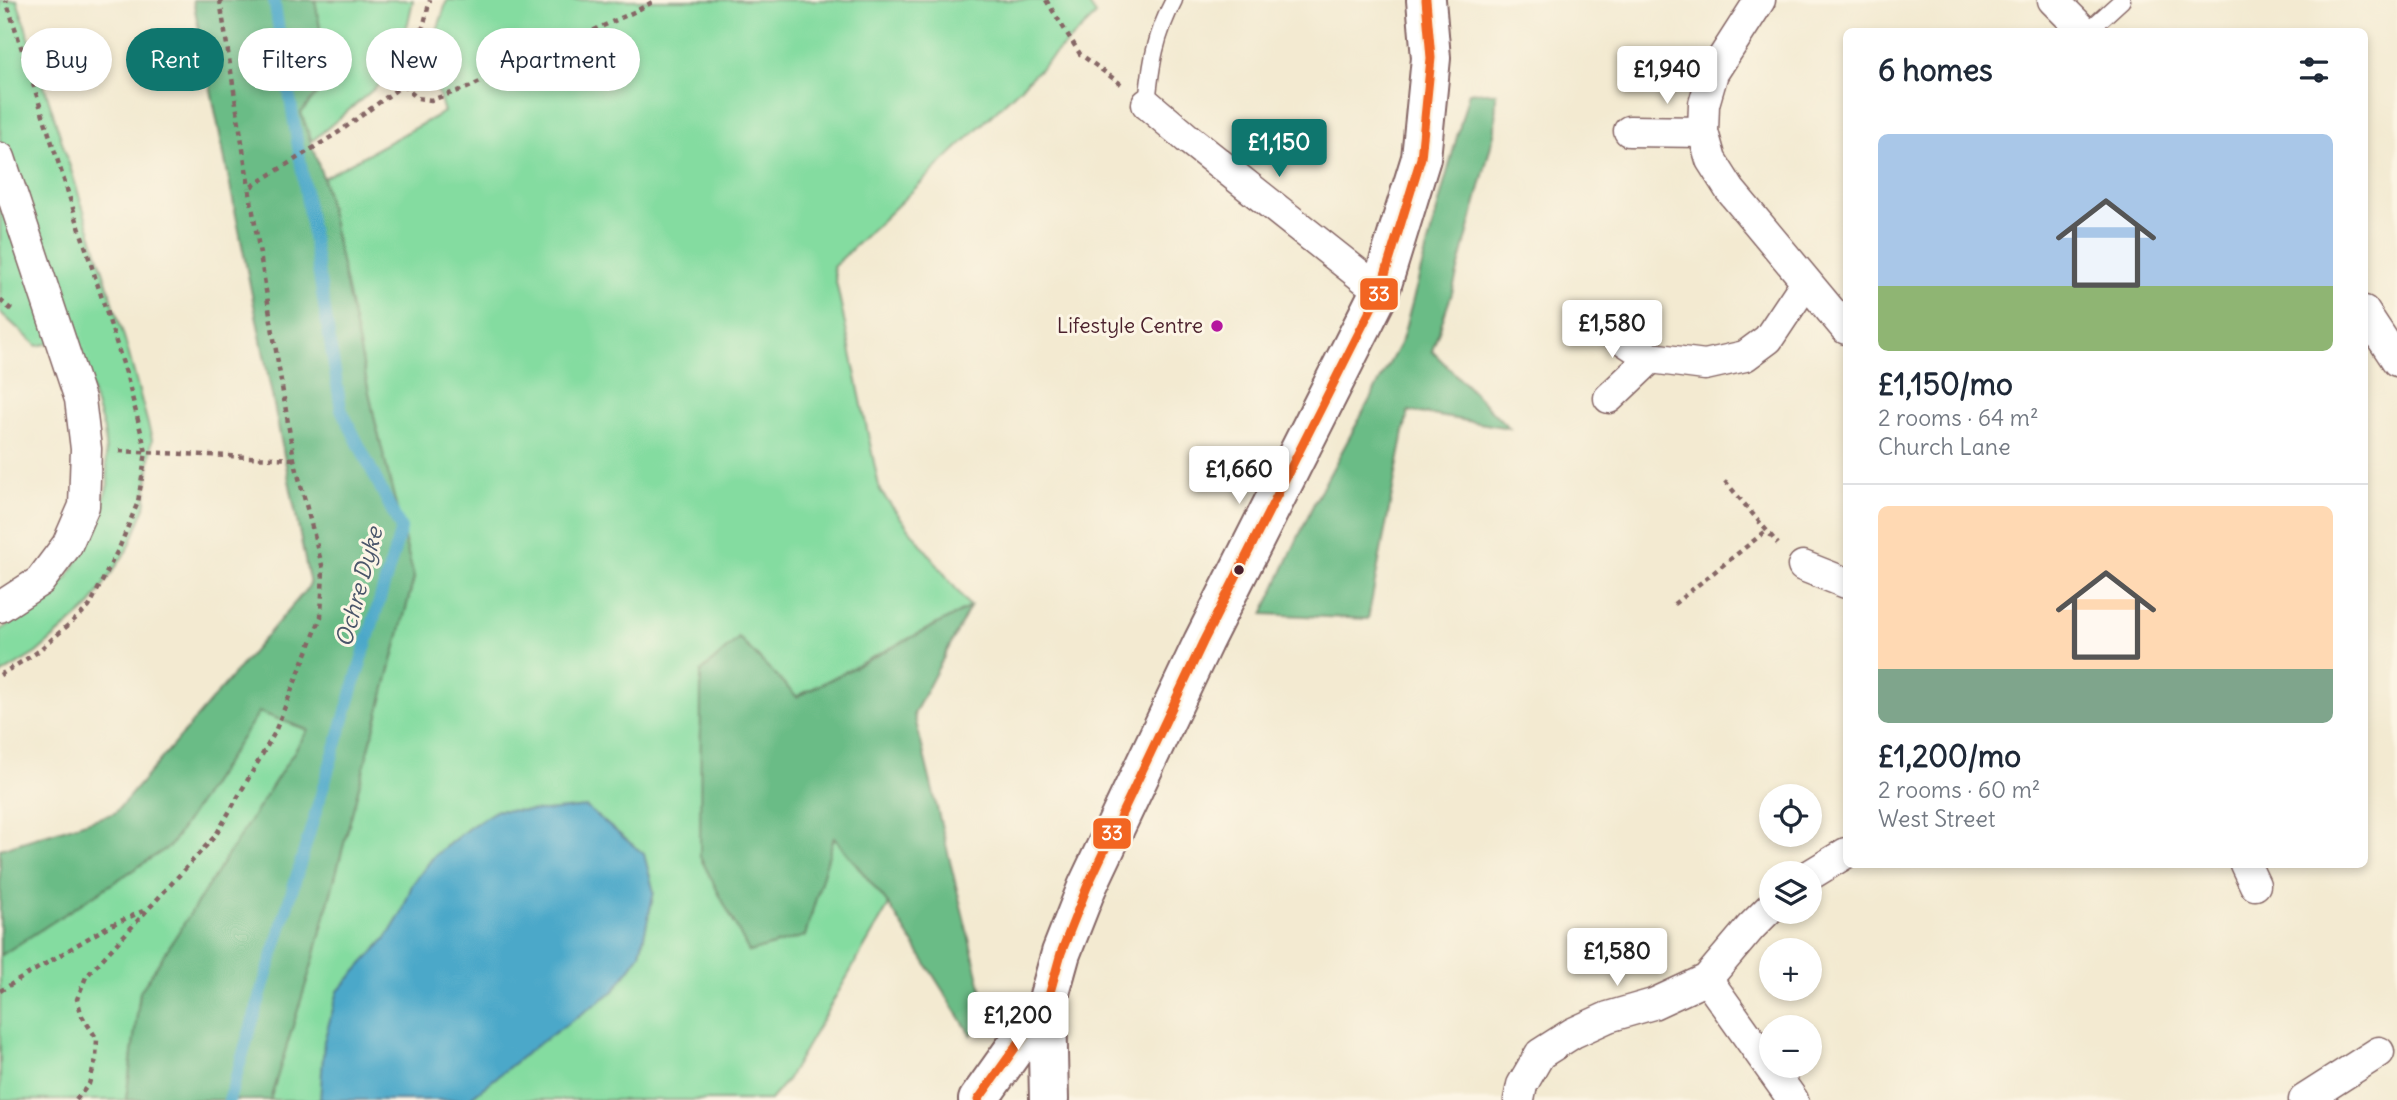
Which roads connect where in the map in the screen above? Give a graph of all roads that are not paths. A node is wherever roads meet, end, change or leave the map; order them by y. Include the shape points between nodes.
1 (1174, 0) edge
2 (1426, 0) edge
3 (1760, 0) edge
4 (2053, 0) edge
5 (2122, 0) edge
6 (2082, 28) edge
7 (2090, 28) edge
8 (1147, 104) joint
9 (1629, 131) dead end
10 (1703, 132) junction
11 (0, 158) edge
12 (1807, 282) junction
13 (1380, 291) junction
14 (2368, 317) edge
15 (1843, 325) edge
16 (1610, 331) dead end
17 (1651, 358) junction
18 (2397, 361) edge
19 (1609, 398) dead end
20 (1803, 566) road end
21 (1843, 582) edge
22 (0, 607) edge
23 (1843, 855) edge
24 (1822, 868) edge
25 (1759, 919) edge
26 (1707, 979) junction
27 (1047, 1003) junction
28 (2379, 1052) dead end
29 (2312, 1098) edge
30 (978, 1100) edge
31 (1049, 1100) edge
32 (1519, 1100) edge
33 (1793, 1100) edge

1 - 8 lane via 1161,24 1151,62
2 - 13 street via 1431,58 1420,158
3 - 10 street via 1713,73 1703,103
4 - 6 street
5 - 7 lane
8 - 13 street
9 - 10 street
10 - 12 street via 1711,160 1730,190
11 - 22 street via 79,399 86,449 83,506 67,545 40,581
12 - 15 street
12 - 17 street via 1768,339 1745,356 1705,365
13 - 27 street via 1203,642 1087,887 1060,953
14 - 18 street
16 - 17 street
17 - 19 street
20 - 21 street
23 - 24 street
25 - 26 street
26 - 32 street via 1653,1004 1608,1017 1540,1054 1522,1085
26 - 33 street
27 - 30 street
27 - 31 street
28 - 29 street

